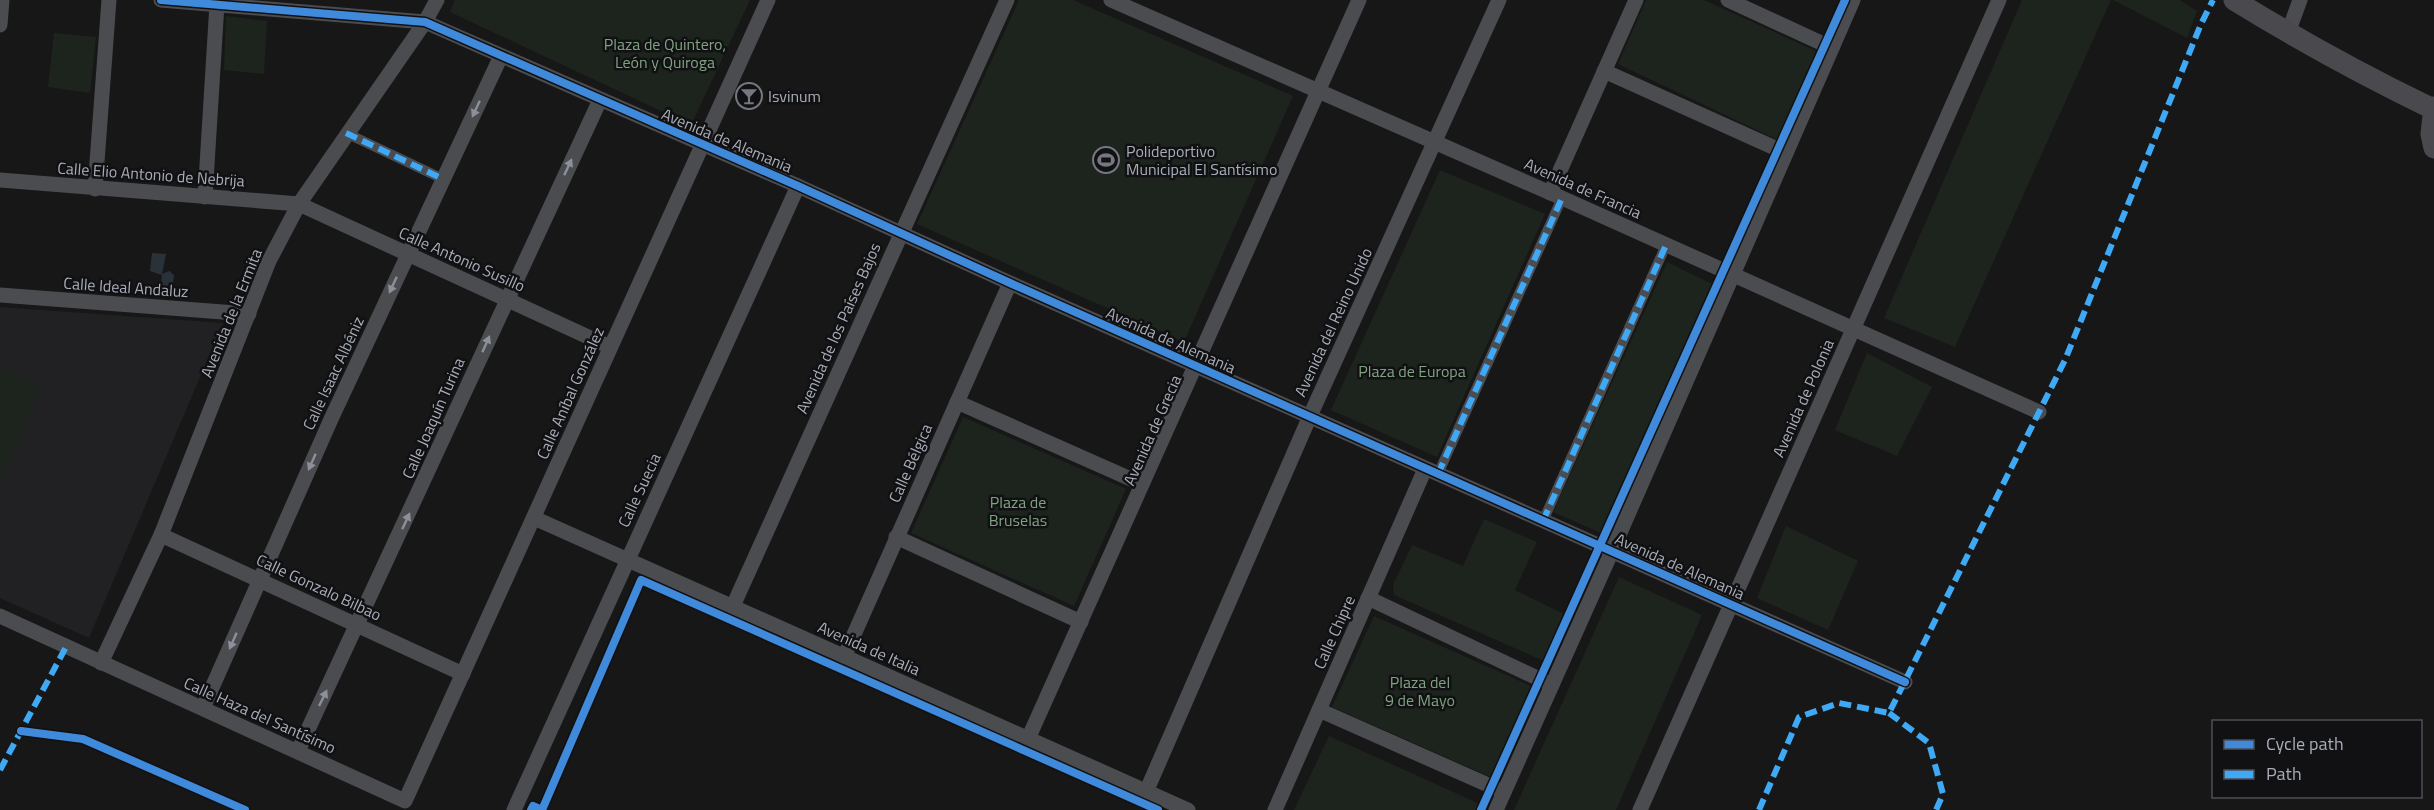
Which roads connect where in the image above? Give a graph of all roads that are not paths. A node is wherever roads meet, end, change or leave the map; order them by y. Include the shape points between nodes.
1 (2, 0) edge
2 (109, 0) edge
3 (161, 0) edge
4 (437, 0) edge
5 (768, 0) edge
6 (1007, 0) edge
7 (1111, 0) edge
8 (1359, 0) edge
9 (1499, 0) edge
10 (1635, 0) edge
11 (1728, 0) edge
12 (1853, 0) edge
13 (1999, 0) edge
14 (2234, 0) edge
15 (2300, 0) edge
16 (218, 4) junction
17 (1136, 5) edge
18 (425, 22) junction
19 (0, 25) edge
20 (2288, 33) junction
21 (1832, 48) junction
22 (501, 56) junction
23 (1604, 70) junction
24 (1319, 90) junction
25 (600, 100) junction
26 (2434, 108) edge
27 (346, 133) junction
28 (1435, 143) junction
29 (702, 144) junction
30 (2434, 148) edge
31 (1786, 153) junction
32 (443, 179) junction
33 (0, 180) edge
34 (798, 186) junction
35 (95, 189) junction
36 (1556, 196) junction
37 (206, 197) junction
38 (299, 204) junction
39 (901, 234) junction
40 (1666, 245) junction
41 (408, 255) junction
42 (1733, 274) junction
43 (1010, 284) junction
44 (0, 295) edge
45 (506, 299) junction
46 (249, 314) junction
47 (1853, 328) junction
48 (610, 347) junction
49 (1196, 366) junction
50 (957, 402) junction
51 (2039, 412) dead end
52 (1310, 416) junction
53 (1432, 471) junction
54 (1142, 484) junction
55 (534, 518) junction
56 (1543, 521) junction
57 (161, 535) junction
58 (896, 537) junction
59 (1612, 551) junction
60 (627, 559) junction
61 (260, 580) junction
62 (1368, 598) junction
63 (1732, 603) junction
64 (733, 606) junction
65 (0, 616) edge
66 (1081, 622) junction
67 (358, 625) junction
68 (844, 657) junction
69 (101, 663) junction
70 (463, 674) junction
71 (1905, 682) dead end
72 (1552, 685) junction
73 (203, 708) junction
74 (1319, 710) junction
75 (1028, 740) junction
76 (297, 751) junction
77 (1146, 792) junction
78 (1504, 792) junction
79 (405, 801) joint
80 (514, 810) edge
81 (1188, 810) edge
82 (1275, 810) edge
83 (1496, 810) edge
84 (1640, 810) edge

1 - 19 street
2 - 35 street
3 - 16 street, Avenida de Alemania
4 - 18 street, Avenida de la Ermita
5 - 29 street, Calle Aníbal González
6 - 39 street, Avenida de los Países Bajos
7 - 17 street, Avenida de Francia
8 - 24 street, Avenida de Grecia
9 - 28 street, Avenida del Reino Unido
10 - 23 street
11 - 21 street
12 - 21 street
13 - 47 street, Avenida de Polonia
14 - 20 main road
15 - 20 street
16 - 18 street, Avenida de Alemania
16 - 37 street
17 - 24 street, Avenida de Francia
18 - 22 street, Avenida de Alemania
18 - 27 street, Avenida de la Ermita
20 - 26 main road
21 - 31 street
22 - 25 street, Avenida de Alemania
22 -> 32 street, Calle Isaac Albéniz
23 - 31 street
23 - 36 street
24 - 28 street, Avenida de Francia
24 - 49 street, Avenida de Grecia
25 - 29 street, Avenida de Alemania
45 -> 25 street, Calle Joaquín Turina
26 - 30 main road
27 - 32 street
27 - 38 street, Avenida de la Ermita
28 - 36 street, Avenida de Francia
28 - 52 street, Avenida del Reino Unido
29 - 34 street, Avenida de Alemania
29 - 48 street, Calle Aníbal González
31 - 42 street
32 - 41 street, Calle Isaac Albéniz
33 - 35 street, Calle Elio Antonio de Nebrija
34 - 39 street, Avenida de Alemania
34 - 60 street, Calle Suecia
35 - 37 street, Calle Elio Antonio de Nebrija
36 - 40 street, Avenida de Francia
36 - 53 street
37 - 38 street, Calle Elio Antonio de Nebrija
38 - 41 street, Calle Antonio Susillo
38 - 46 street, Avenida de la Ermita
39 - 43 street, Avenida de Alemania
39 - 64 street, Avenida de los Países Bajos
40 - 42 street, Avenida de Francia
40 - 56 street
41 - 45 street, Calle Antonio Susillo
41 -> 61 street, Calle Isaac Albéniz
42 - 47 street, Avenida de Francia
42 - 59 street
43 - 49 street, Avenida de Alemania
43 - 50 street, Calle Bélgica
44 - 46 street, Calle Ideal Andaluz
45 - 48 street, Calle Antonio Susillo
67 -> 45 street, Calle Joaquín Turina
46 - 57 street, Avenida de la Ermita
47 - 51 street, Avenida de Francia
47 - 63 street, Avenida de Polonia
48 - 55 street, Calle Aníbal González
49 - 52 street, Avenida de Alemania
49 - 54 street, Avenida de Grecia
50 - 54 street
50 - 58 street, Calle Bélgica
52 - 53 street, Avenida de Alemania
52 - 77 street, Avenida del Reino Unido
53 - 56 street, Avenida de Alemania
53 - 62 street, Calle Chipre
54 - 66 street, Avenida de Grecia
55 - 60 street, Avenida de Italia
55 - 70 street, Calle Aníbal González
56 - 59 street, Avenida de Alemania
57 - 61 street, Calle Gonzalo Bilbao
57 - 69 street, Avenida de la Ermita
58 - 66 street
58 - 68 street, Calle Bélgica
59 - 63 street, Avenida de Alemania
59 - 72 street
60 - 64 street, Avenida de Italia
60 - 80 street, Calle Suecia
61 - 67 street, Calle Gonzalo Bilbao
61 -> 73 street, Calle Isaac Albéniz
62 - 72 street
62 - 74 street, Calle Chipre
63 - 71 street, Avenida de Alemania
63 - 84 street, Avenida de Polonia
64 - 68 street, Avenida de Italia
65 - 69 street, Calle Haza del Santísimo
66 - 75 street, Avenida de Grecia
67 - 70 street, Calle Gonzalo Bilbao
76 -> 67 street, Calle Joaquín Turina
68 - 75 street, Avenida de Italia
69 - 73 street, Calle Haza del Santísimo
70 - 79 street, Calle Aníbal González
72 - 78 street
73 - 76 street, Calle Haza del Santísimo
74 - 78 street
74 - 82 street, Calle Chipre
75 - 77 street, Avenida de Italia
76 - 79 street, Calle Haza del Santísimo
77 - 81 street, Avenida de Italia
78 - 83 street

